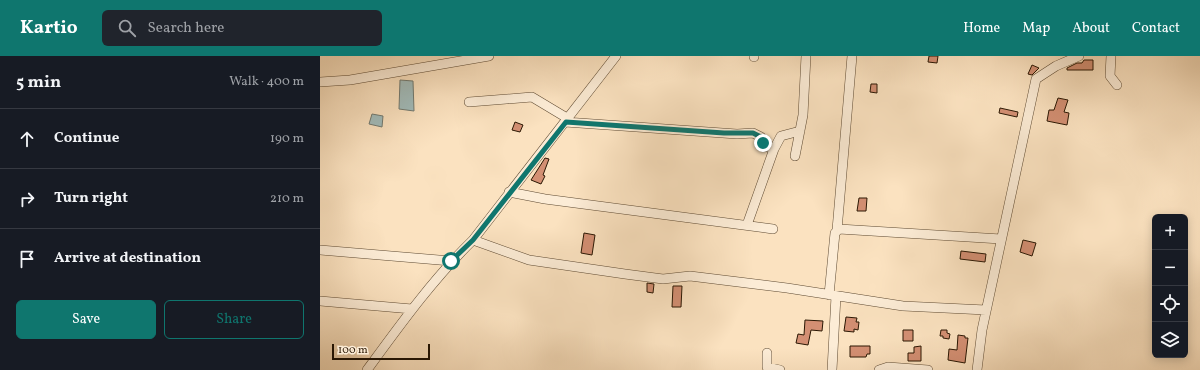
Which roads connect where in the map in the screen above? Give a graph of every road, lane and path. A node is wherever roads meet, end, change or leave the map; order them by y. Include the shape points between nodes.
1 (489, 56) edge
2 (616, 56) edge
3 (806, 56) edge
4 (852, 56) edge
5 (1079, 56) edge
6 (1111, 56) edge
7 (320, 82) edge
8 (1117, 85) dead end
9 (469, 102) dead end
10 (566, 120) junction
11 (800, 131) junction
12 (774, 149) junction
13 (795, 156) dead end
14 (509, 192) junction
15 (748, 225) junction
16 (773, 229) dead end
17 (837, 230) junction
18 (1001, 239) junction
19 (473, 240) junction
20 (320, 250) edge
21 (451, 261) junction
22 (833, 295) junction
23 (320, 301) edge
24 (412, 309) junction
25 (986, 310) junction
26 (767, 353) dead end
27 (367, 370) edge
28 (780, 370) edge
29 (832, 370) edge
30 (879, 370) edge
31 (928, 370) edge
32 (977, 370) edge

1 - 7 street via 350,80
2 - 10 street
3 - 11 street
4 - 17 street
5 - 18 street via 1056,66 1036,80
6 - 8 street via 1110,76
9 - 10 street via 532,97
10 - 12 street via 724,133 753,133 761,137 765,146
10 - 14 street
11 - 12 street via 781,136
11 - 13 street
12 - 15 street
14 - 15 street
14 - 19 street
15 - 16 street
17 - 18 street
17 - 22 street
18 - 25 street
19 - 21 street
19 - 22 street via 529,260 663,279 690,276
20 - 21 street
21 - 24 street
22 - 25 street via 903,306
22 - 29 street
23 - 24 street
24 - 27 street
25 - 32 street
26 - 28 street via 767,367
30 - 31 street via 888,367

